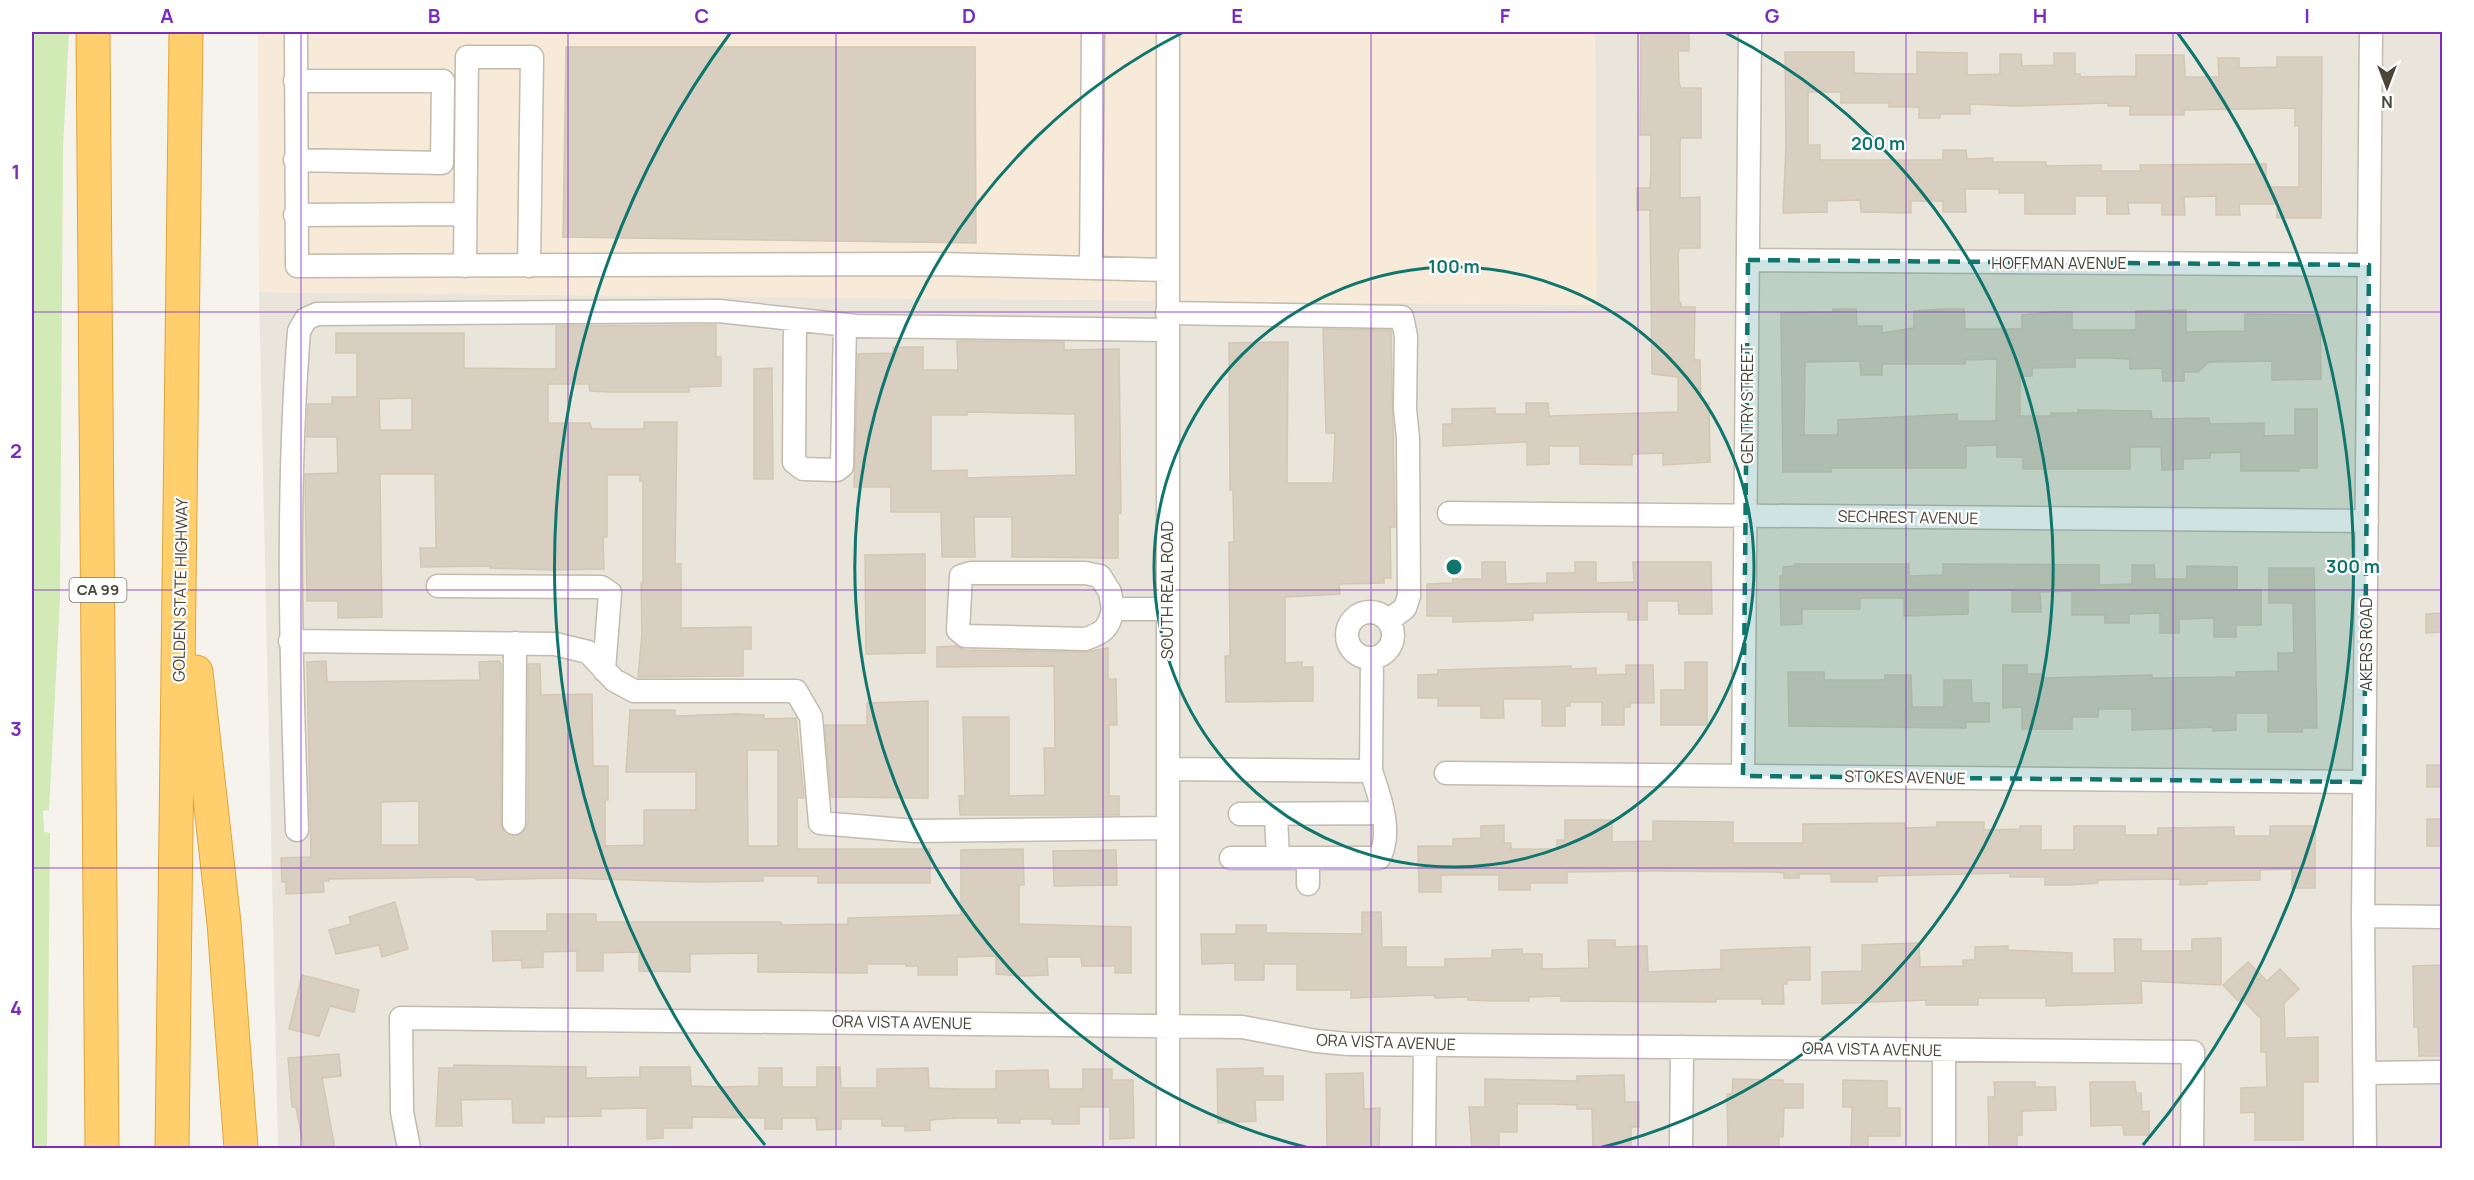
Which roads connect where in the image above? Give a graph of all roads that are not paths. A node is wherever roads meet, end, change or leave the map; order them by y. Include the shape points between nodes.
1 (93, 32) edge
2 (186, 32) edge
3 (296, 32) edge
4 (1093, 32) edge
5 (1168, 32) edge
6 (1750, 32) edge
7 (2371, 32) edge
8 (296, 81) junction
9 (295, 160) junction
10 (465, 214) junction
11 (295, 216) junction
12 (1748, 260) junction
13 (2369, 265) junction
14 (465, 266) junction
15 (529, 266) junction
16 (1091, 267) junction
17 (1167, 270) junction
18 (795, 320) junction
19 (1167, 322) junction
20 (845, 324) junction
21 (1449, 513) dead end
22 (1746, 516) junction
23 (2367, 521) junction
24 (180, 524) junction
25 (438, 586) dead end
26 (1113, 609) junction
27 (1167, 609) junction
28 (1388, 621) junction
29 (290, 641) junction
30 (515, 643) junction
31 (1372, 658) junction
32 (604, 670) junction
33 (1168, 769) junction
34 (1371, 771) junction
35 (1446, 773) dead end
36 (1743, 776) junction
37 (2364, 782) junction
38 (1383, 813) junction
39 (1240, 814) dead end
40 (1276, 815) junction
41 (514, 823) dead end
42 (1168, 828) junction
43 (297, 830) dead end
44 (1231, 858) dead end
45 (1278, 858) junction
46 (1308, 858) junction
47 (1308, 884) dead end
48 (2363, 916) junction
49 (2442, 917) edge
50 (1168, 1025) junction
51 (1425, 1045) junction
52 (1682, 1047) junction
53 (1944, 1050) junction
54 (2442, 1072) edge
55 (2365, 1073) junction
56 (102, 1149) edge
57 (172, 1149) edge
58 (241, 1149) edge
59 (409, 1149) edge
60 (1168, 1149) edge
61 (1424, 1149) edge
62 (1682, 1149) edge
63 (1944, 1149) edge
64 (2192, 1149) edge
65 (2365, 1149) edge

1 - 56 highway, CA 99
2 - 24 highway, GOLDEN STATE HIGHWAY
3 - 8 street
4 - 16 street
5 - 17 street, SOUTH REAL ROAD
6 - 12 street, GENTRY STREET
7 - 13 street, AKERS ROAD
8 - 9 street
8 - 9 street via 443,81 442,163
9 - 11 street
10 - 11 street
10 - 14 street
10 - 15 street via 467,57 532,57
11 - 14 street via 297,266
12 - 13 street, HOFFMAN AVENUE
12 - 22 street, GENTRY STREET
13 - 23 street, AKERS ROAD
14 - 15 street
15 - 16 street
16 - 17 street
17 - 19 street, SOUTH REAL ROAD
18 - 20 street
18 - 20 street via 794,462 803,470 837,470 842,466
18 - 29 street via 719,310 317,314 306,319 299,332 292,417
19 - 20 street
19 - 27 street, SOUTH REAL ROAD
19 - 28 street via 1402,317 1406,336 1409,596 1405,608
21 - 22 street, SECHREST AVENUE
22 - 23 street, SECHREST AVENUE
22 - 36 street, GENTRY STREET
23 - 37 street, AKERS ROAD
24 - 57 highway, GOLDEN STATE HIGHWAY
24 - 58 highway via 224,924
25 - 32 street via 601,587 609,593
26 - 26 street via 1110,592 1100,576 971,573 962,576 958,630 965,636 1084,639 1101,634 1110,625
26 - 27 street
27 - 33 street, SOUTH REAL ROAD
28 - 31 street via 1392,642 1380,656
28 - 31 street via 1369,612 1348,627 1349,645 1363,657
29 - 30 street
29 - 43 street
30 - 32 street via 555,644 588,652
30 - 41 street
31 - 34 street
32 - 42 street via 634,691 796,691 811,717 820,824 915,831
33 - 34 street
33 - 42 street, SOUTH REAL ROAD
34 - 38 street
35 - 36 street, STOKES AVENUE
36 - 37 street, STOKES AVENUE
37 - 48 street, AKERS ROAD
38 - 40 street
38 - 46 street via 1385,848 1379,858
39 - 40 street
40 - 45 street
42 - 50 street, SOUTH REAL ROAD
44 - 45 street
45 - 46 street
46 - 47 street
48 - 49 street
48 - 55 street, AKERS ROAD
50 - 51 street, ORA VISTA AVENUE via 1242,1027 1348,1044
50 - 59 street, ORA VISTA AVENUE via 401,1018 402,1112
50 - 60 street, SOUTH REAL ROAD
51 - 52 street, ORA VISTA AVENUE
51 - 61 street
52 - 53 street, ORA VISTA AVENUE
52 - 62 street
53 - 63 street
53 - 64 street, ORA VISTA AVENUE via 2193,1052
54 - 55 street
55 - 65 street, AKERS ROAD

